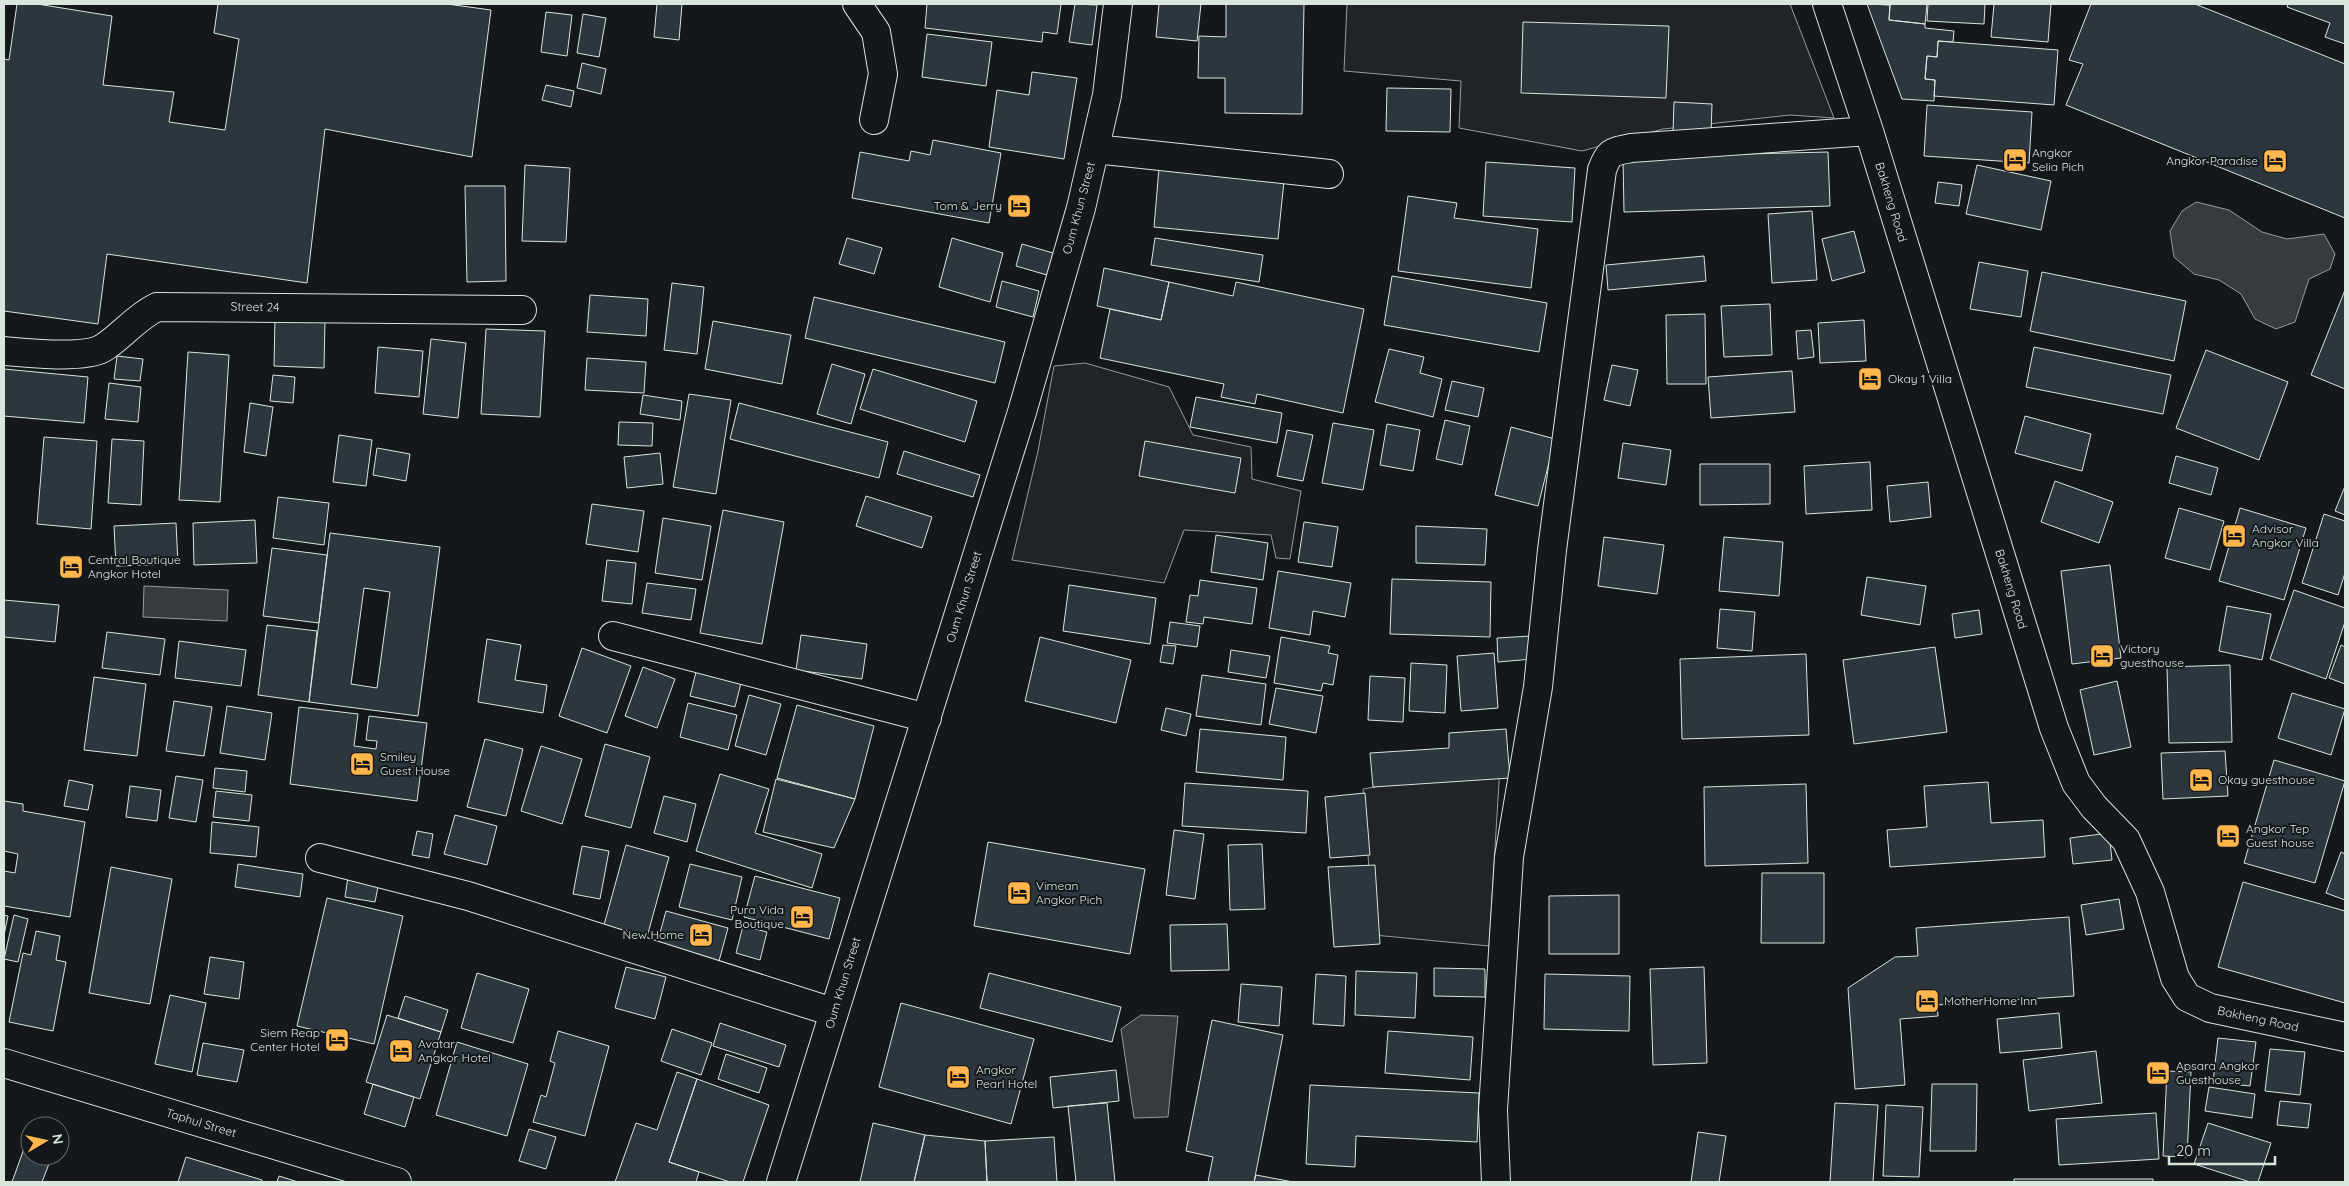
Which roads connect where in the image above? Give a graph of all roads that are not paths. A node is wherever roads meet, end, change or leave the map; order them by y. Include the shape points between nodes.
1 (857, 4) edge
2 (1118, 4) edge
3 (1827, 4) edge
4 (874, 120) dead end
5 (1869, 131) junction
6 (1094, 149) junction
7 (1329, 174) dead end
8 (522, 310) dead end
9 (4, 352) edge
10 (613, 636) dead end
11 (927, 718) junction
12 (320, 858) dead end
13 (833, 1012) junction
14 (2345, 1037) edge
15 (4, 1063) edge
16 (397, 1182) edge
17 (781, 1182) edge
18 (1496, 1182) edge

1 - 4 street via 876,32 883,74
2 - 6 street, Oum Khun Street via 1107,95
3 - 5 street, Bakheng Road
5 - 14 street, Bakheng Road via 2054,728 2076,784 2094,808 2126,840 2150,892 2175,978 2187,997 2210,1008
5 - 18 street via 1631,148 1612,152 1606,157 1552,550 1538,687 1509,857 1493,1110
6 - 7 street
6 - 11 street, Oum Khun Street via 1022,412
8 - 9 street, Street 24 via 157,307 144,313 100,350 52,354
10 - 11 street
11 - 13 street, Oum Khun Street
12 - 13 street via 468,896
13 - 17 street, Oum Khun Street
15 - 16 street, Taphul Street

